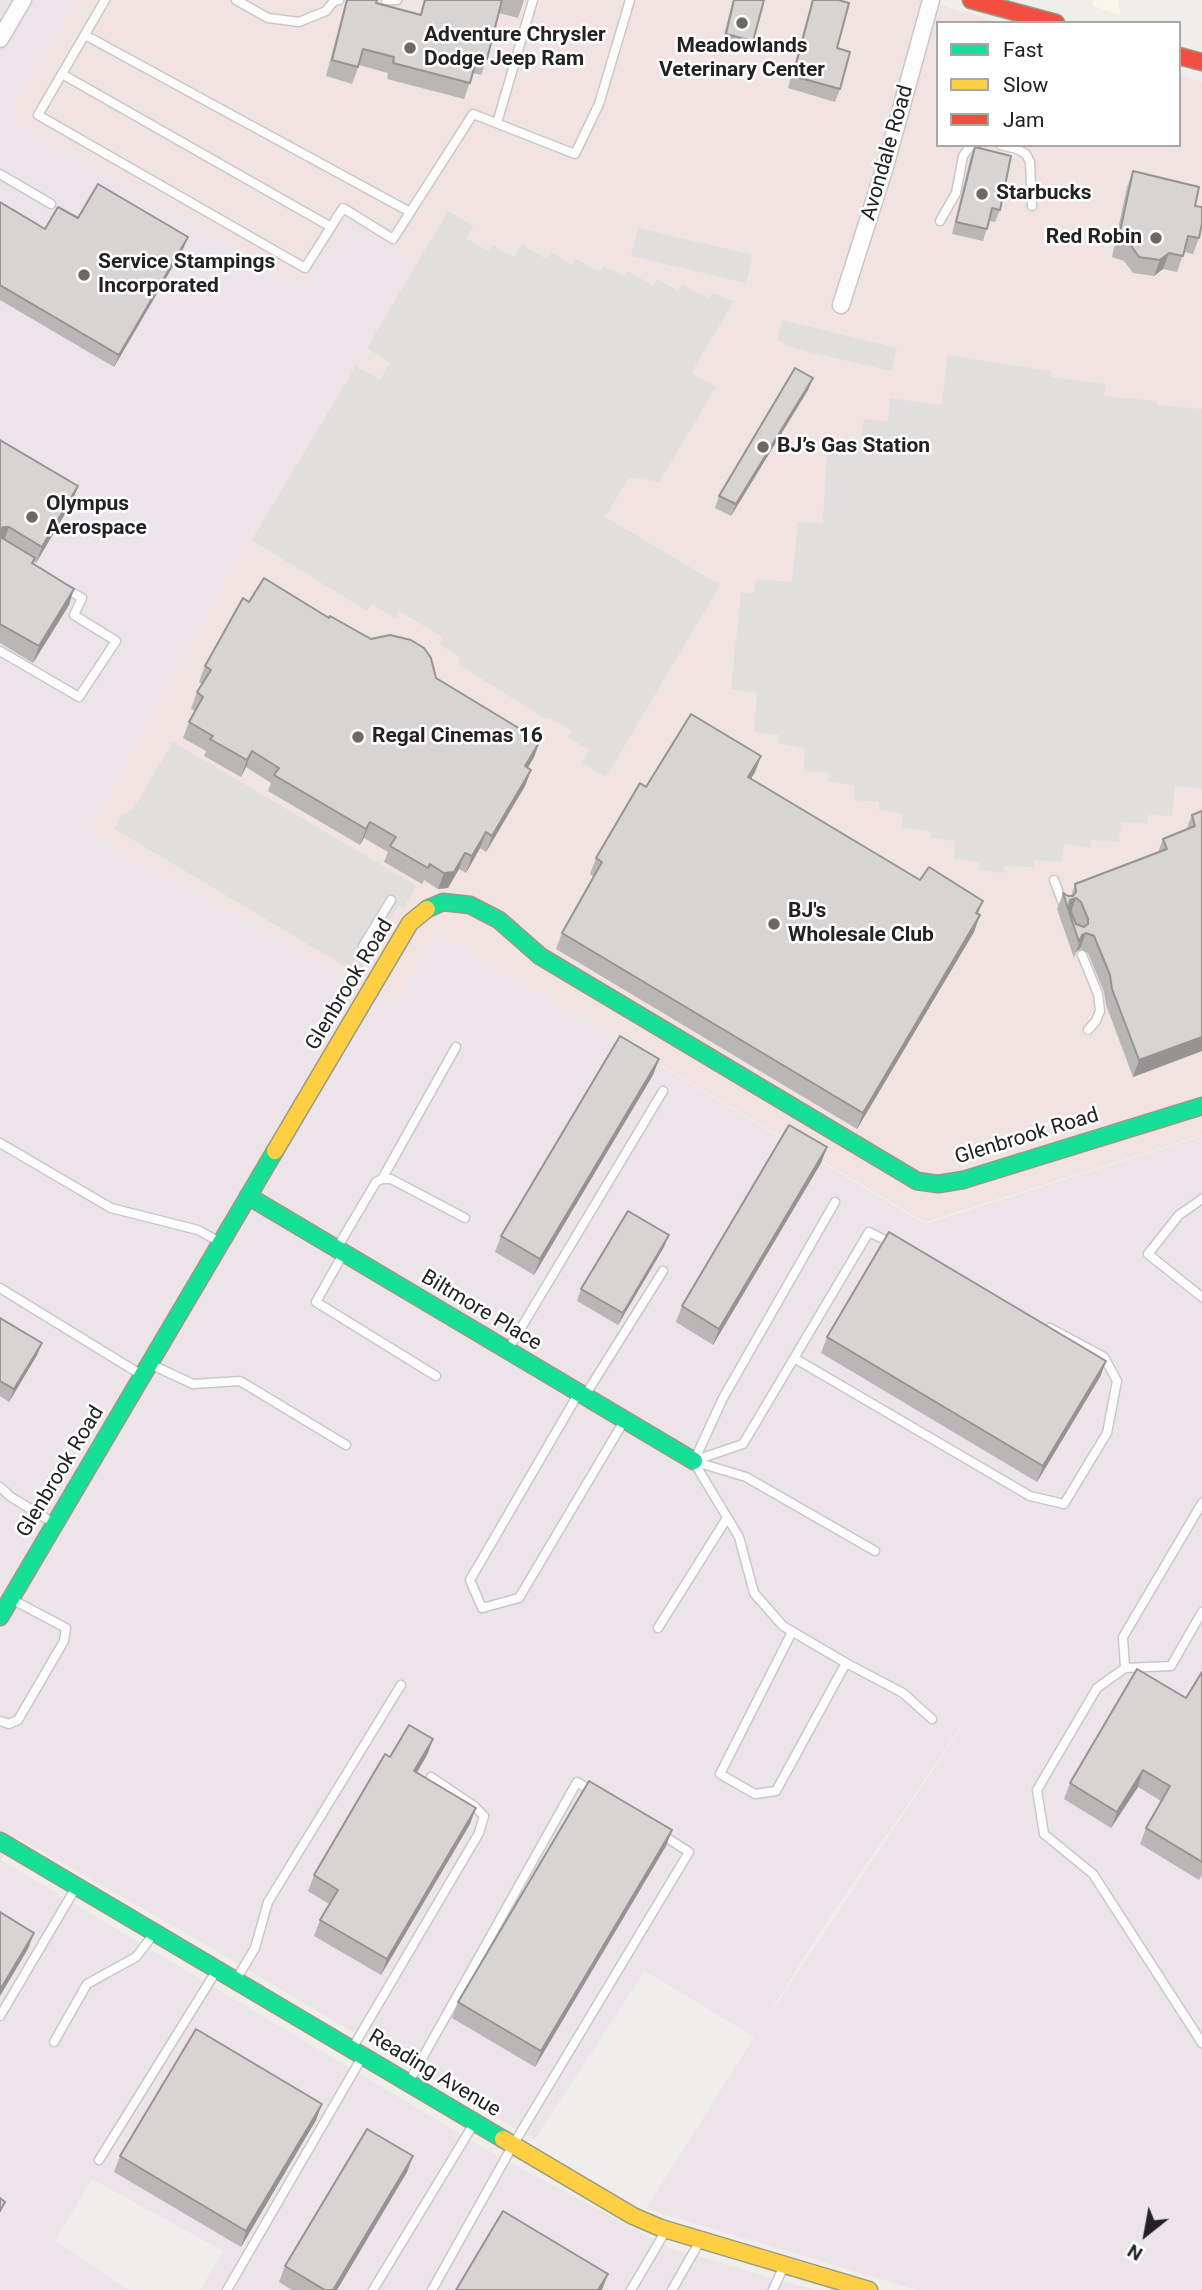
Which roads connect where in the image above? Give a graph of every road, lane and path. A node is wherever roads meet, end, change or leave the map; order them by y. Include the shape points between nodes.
1 (23, 0) edge
2 (105, 0) edge
3 (236, 0) edge
4 (339, 0) edge
5 (386, 0) edge
6 (397, 0) edge
7 (533, 0) edge
8 (630, 0) edge
9 (931, 0) edge
10 (971, 0) edge
11 (1049, 21) edge
12 (85, 35) junction
13 (0, 39) edge
14 (1181, 57) edge
15 (1202, 62) edge
16 (62, 74) junction
17 (497, 123) junction
18 (970, 147) edge
19 (1009, 147) edge
20 (0, 174) edge
21 (51, 204) dead end
22 (1032, 206) dead end
23 (410, 212) junction
24 (940, 220) dead end
25 (331, 227) junction
26 (841, 305) dead end
27 (58, 584) edge
28 (0, 651) edge
29 (1054, 880) dead end
30 (391, 901) dead end
31 (1064, 906) edge
32 (363, 946) dead end
33 (1082, 955) edge
34 (1088, 1030) dead end
35 (456, 1046) dead end
36 (663, 1091) dead end
37 (1202, 1105) edge
38 (0, 1143) edge
39 (382, 1179) junction
40 (248, 1196) junction
41 (1202, 1199) edge
42 (835, 1202) dead end
43 (464, 1219) dead end
44 (220, 1243) junction
45 (903, 1250) edge
46 (340, 1251) junction
47 (663, 1271) dead end
48 (0, 1288) edge
49 (1202, 1297) edge
50 (1044, 1325) edge
51 (508, 1351) junction
52 (794, 1358) junction
53 (146, 1369) junction
54 (436, 1376) dead end
55 (582, 1395) junction
56 (625, 1420) junction
57 (346, 1445) dead end
58 (694, 1461) junction
59 (0, 1487) edge
60 (1202, 1503) edge
61 (727, 1518) junction
62 (55, 1524) junction
63 (876, 1551) dead end
64 (11, 1598) junction
65 (1202, 1612) edge
66 (0, 1617) edge
67 (658, 1628) dead end
68 (792, 1632) junction
69 (846, 1663) junction
70 (1125, 1668) junction
71 (401, 1685) dead end
72 (932, 1719) dead end
73 (0, 1721) edge
74 (431, 1777) dead end
75 (599, 1796) edge
76 (656, 1831) edge
77 (0, 1842) edge
78 (76, 1887) junction
79 (155, 1933) junction
80 (217, 1970) junction
81 (235, 1981) junction
82 (0, 2016) edge
83 (54, 2042) dead end
84 (1202, 2043) edge
85 (357, 2053) junction
86 (408, 2083) junction
87 (474, 2122) junction
88 (513, 2145) junction
89 (99, 2160) dead end
90 (666, 2230) junction
91 (700, 2241) junction
92 (785, 2265) junction
93 (227, 2290) edge
94 (373, 2290) edge
95 (432, 2290) edge
96 (631, 2290) edge
97 (672, 2290) edge
98 (773, 2290) edge
99 (869, 2290) edge

1 - 13 street
2 - 12 lane
3 - 4 lane via 268,18 299,22 326,12
5 - 6 lane
7 - 17 lane
8 - 17 lane via 599,104 575,154
9 - 26 street, Avondale Road
10 - 11 street
12 - 16 lane
12 - 23 lane
14 - 15 street
16 - 25 lane
16 - 25 lane via 38,115 305,268
17 - 23 lane via 473,114
18 - 24 lane via 963,156 956,192
19 - 22 lane via 1026,154 1030,162
20 - 21 lane
23 - 25 lane via 393,239 343,208
27 - 28 lane via 82,598 74,615 116,641 79,697
29 - 31 lane
30 - 32 lane
33 - 34 lane via 1100,1011
35 - 39 lane
36 - 51 lane
37 - 40 street, Glenbrook Road via 963,1180 917,1181 540,956 499,920 470,905 443,902 410,923
38 - 44 lane via 111,1208 198,1230
39 - 43 lane via 391,1179
39 - 46 lane via 376,1182
40 - 44 street, Glenbrook Road
40 - 46 street, Biltmore Place
41 - 49 lane via 1179,1215 1148,1254
42 - 58 lane via 723,1398
44 - 53 street, Glenbrook Road
45 - 52 lane via 869,1232
46 - 51 street, Biltmore Place
46 - 54 lane via 316,1302
47 - 55 lane
48 - 53 lane
50 - 52 lane via 1104,1357 1117,1381 1107,1433 1064,1504 1030,1496
51 - 55 street, Biltmore Place
52 - 58 lane via 744,1444
53 - 57 lane via 193,1384 240,1381
53 - 62 street, Glenbrook Road
55 - 56 street, Biltmore Place
55 - 56 lane via 470,1580 482,1608 519,1598
56 - 58 street, Biltmore Place
58 - 61 lane
58 - 63 lane via 746,1478
59 - 62 lane
60 - 70 lane via 1123,1637
61 - 67 lane
61 - 68 lane via 739,1538 754,1593
62 - 64 street, Glenbrook Road
64 - 66 street, Glenbrook Road
64 - 73 lane via 66,1628 64,1641 18,1720
65 - 70 lane via 1171,1666
68 - 69 lane
68 - 69 lane via 720,1774 755,1794 776,1791
69 - 72 lane via 903,1693
70 - 84 lane via 1097,1688 1037,1790 1044,1834 1093,1874
71 - 81 lane via 268,1902 255,1948
74 - 85 lane via 484,1816 479,1833
75 - 86 lane via 577,1782
76 - 88 lane via 689,1852
77 - 78 street, Reading Avenue
78 - 79 street, Reading Avenue
78 - 82 lane
79 - 80 street, Reading Avenue
79 - 83 lane via 136,1957 87,1984
80 - 81 street, Reading Avenue
80 - 89 lane
81 - 85 street, Reading Avenue
85 - 86 street, Reading Avenue
85 - 93 lane
86 - 87 street, Reading Avenue
87 - 88 street, Reading Avenue
87 - 94 lane
88 - 90 street, Reading Avenue
88 - 95 lane
90 - 91 street, Reading Avenue
90 - 96 lane
91 - 92 street, Reading Avenue
91 - 97 lane
92 - 98 lane
92 - 99 street, Reading Avenue

